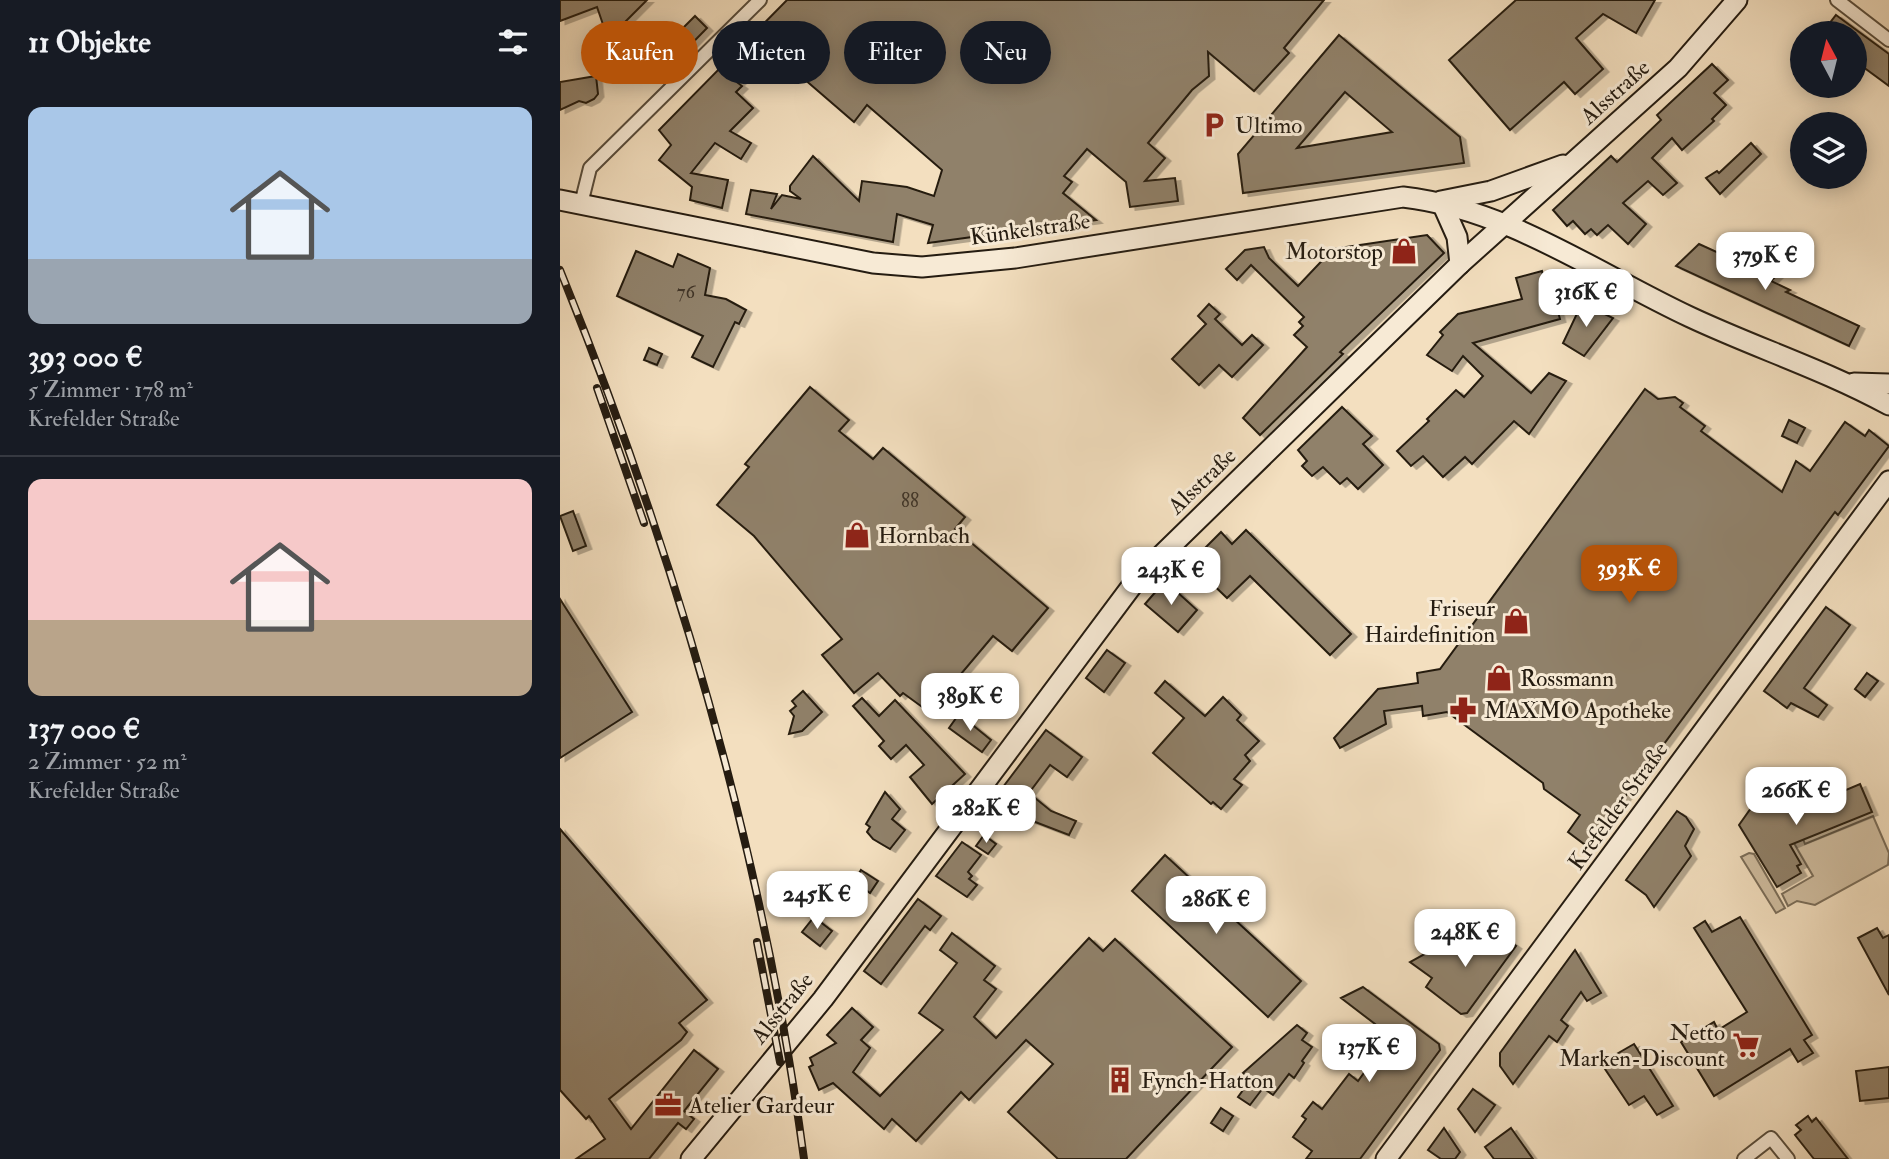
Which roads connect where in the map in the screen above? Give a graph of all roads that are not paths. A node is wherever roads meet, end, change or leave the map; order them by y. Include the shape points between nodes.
1 (760, 0) edge
2 (1737, 0) edge
3 (1837, 0) edge
4 (1889, 40) edge
5 (1574, 162) junction
6 (560, 200) edge
7 (1441, 201) junction
8 (581, 204) junction
9 (1506, 223) junction
10 (1460, 264) junction
11 (1849, 383) junction
12 (1889, 384) edge
13 (1889, 405) edge
14 (1889, 481) edge
15 (691, 1159) edge
16 (1386, 1159) edge
17 (1744, 1159) edge
18 (1788, 1159) edge

1 - 8 street via 590,168
2 - 5 street, Alsstraße via 1678,68
3 - 4 street
5 - 7 street via 1491,191
5 - 9 street, Alsstraße
6 - 8 street, Künkelstraße
7 - 8 street, Künkelstraße via 1403,197 1015,258 922,267 873,263
7 - 9 street, Künkelstraße
7 - 10 street via 1457,237
9 - 10 street, Alsstraße
9 - 11 street, Künkelstraße via 1690,317
10 - 15 street, Alsstraße via 1137,579 822,999
11 - 12 street
11 - 13 street
14 - 16 street, Krefelder Straße
17 - 18 street via 1771,1138

